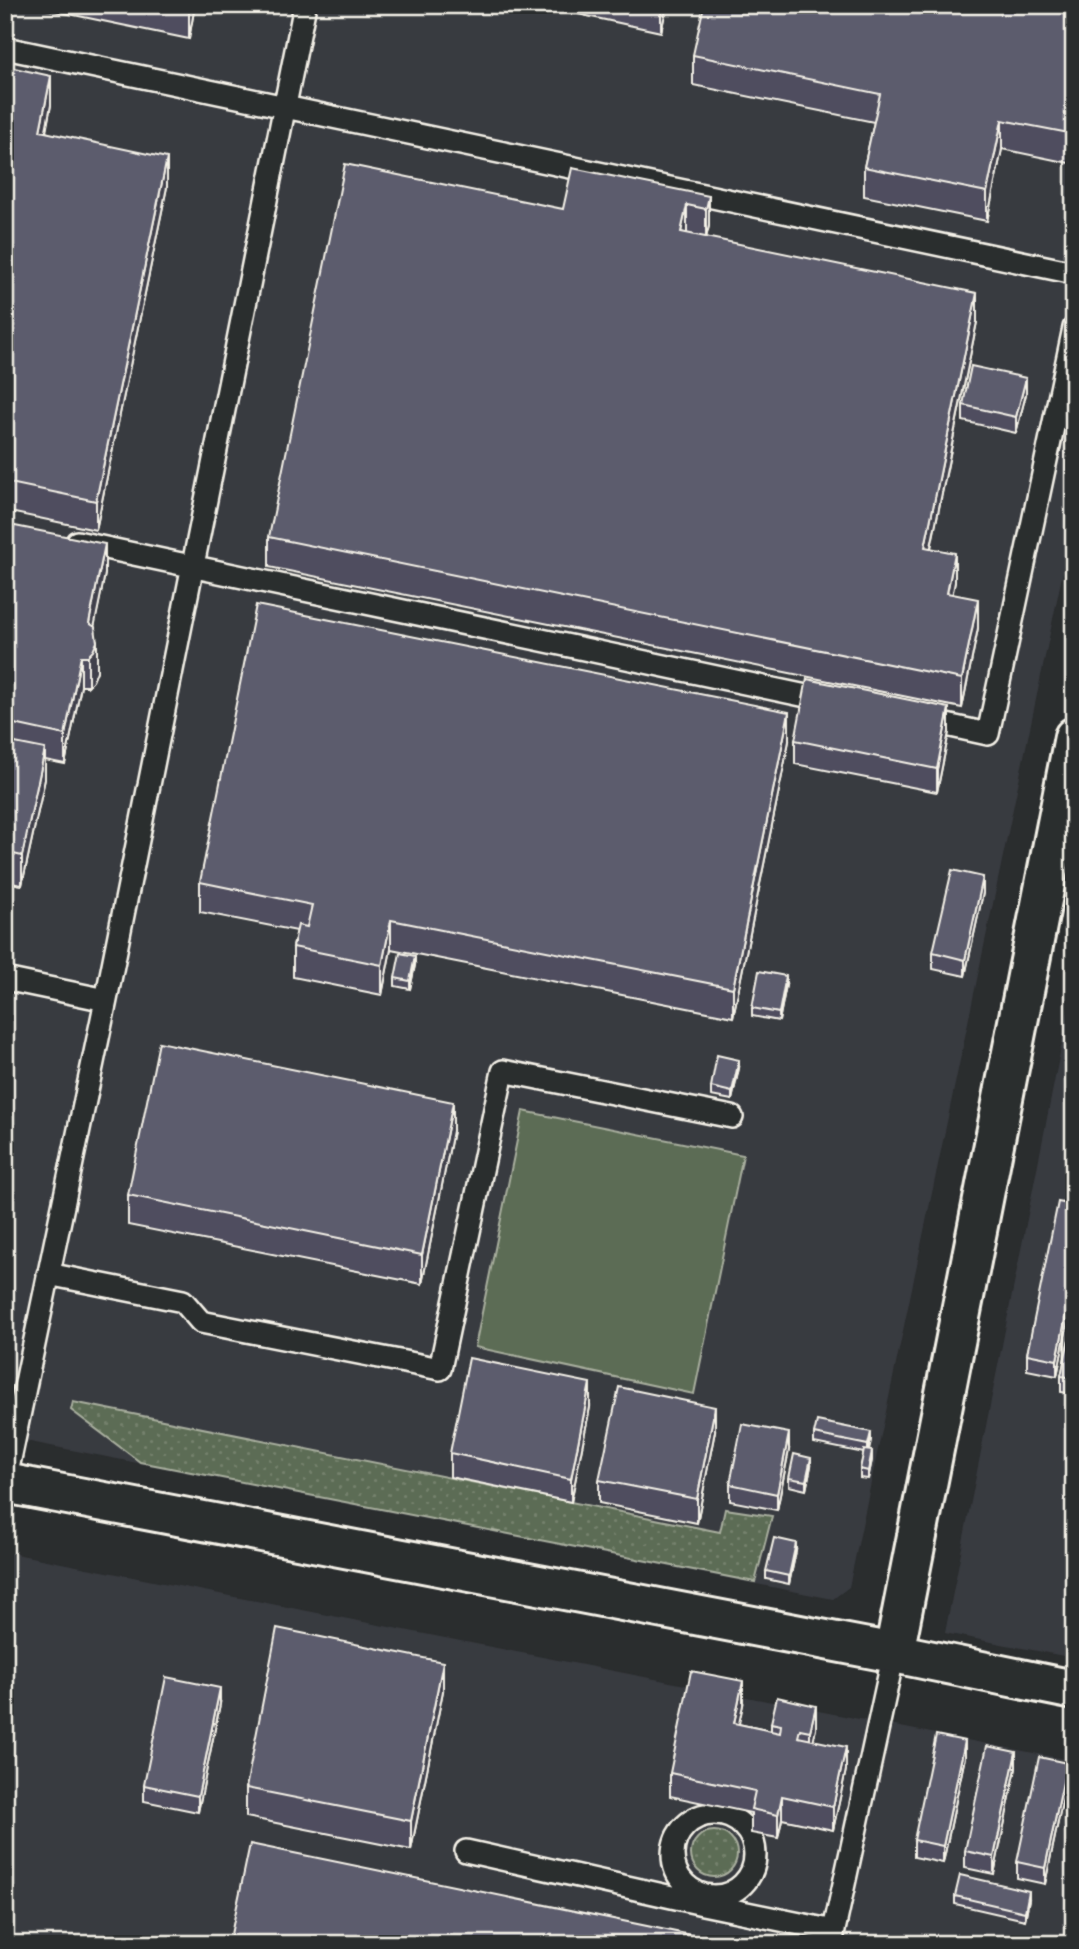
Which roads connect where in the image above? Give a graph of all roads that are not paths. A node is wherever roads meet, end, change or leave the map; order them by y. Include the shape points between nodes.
1 (305, 5) edge
2 (5, 48) edge
3 (286, 107) junction
4 (1074, 273) edge
5 (1074, 328) edge
6 (59, 538) edge
7 (193, 567) junction
8 (853, 705) edge
9 (907, 717) edge
10 (1074, 737) edge
11 (5, 979) edge
12 (106, 1000) junction
13 (732, 1116) dead end
14 (48, 1274) junction
15 (5, 1483) edge
16 (894, 1653) junction
17 (1074, 1690) edge
18 (466, 1851) dead end
19 (833, 1937) edge

1 - 3 lane
2 - 3 lane
3 - 4 lane
3 - 7 lane
5 - 9 lane via 988,734
6 - 7 lane
7 - 8 lane
7 - 12 lane
10 - 16 street
11 - 12 lane
12 - 14 lane
13 - 14 lane via 503,1070 440,1369 201,1322 183,1301
14 - 15 lane
15 - 16 street
16 - 17 street
16 - 19 lane
18 - 19 lane via 704,1900

